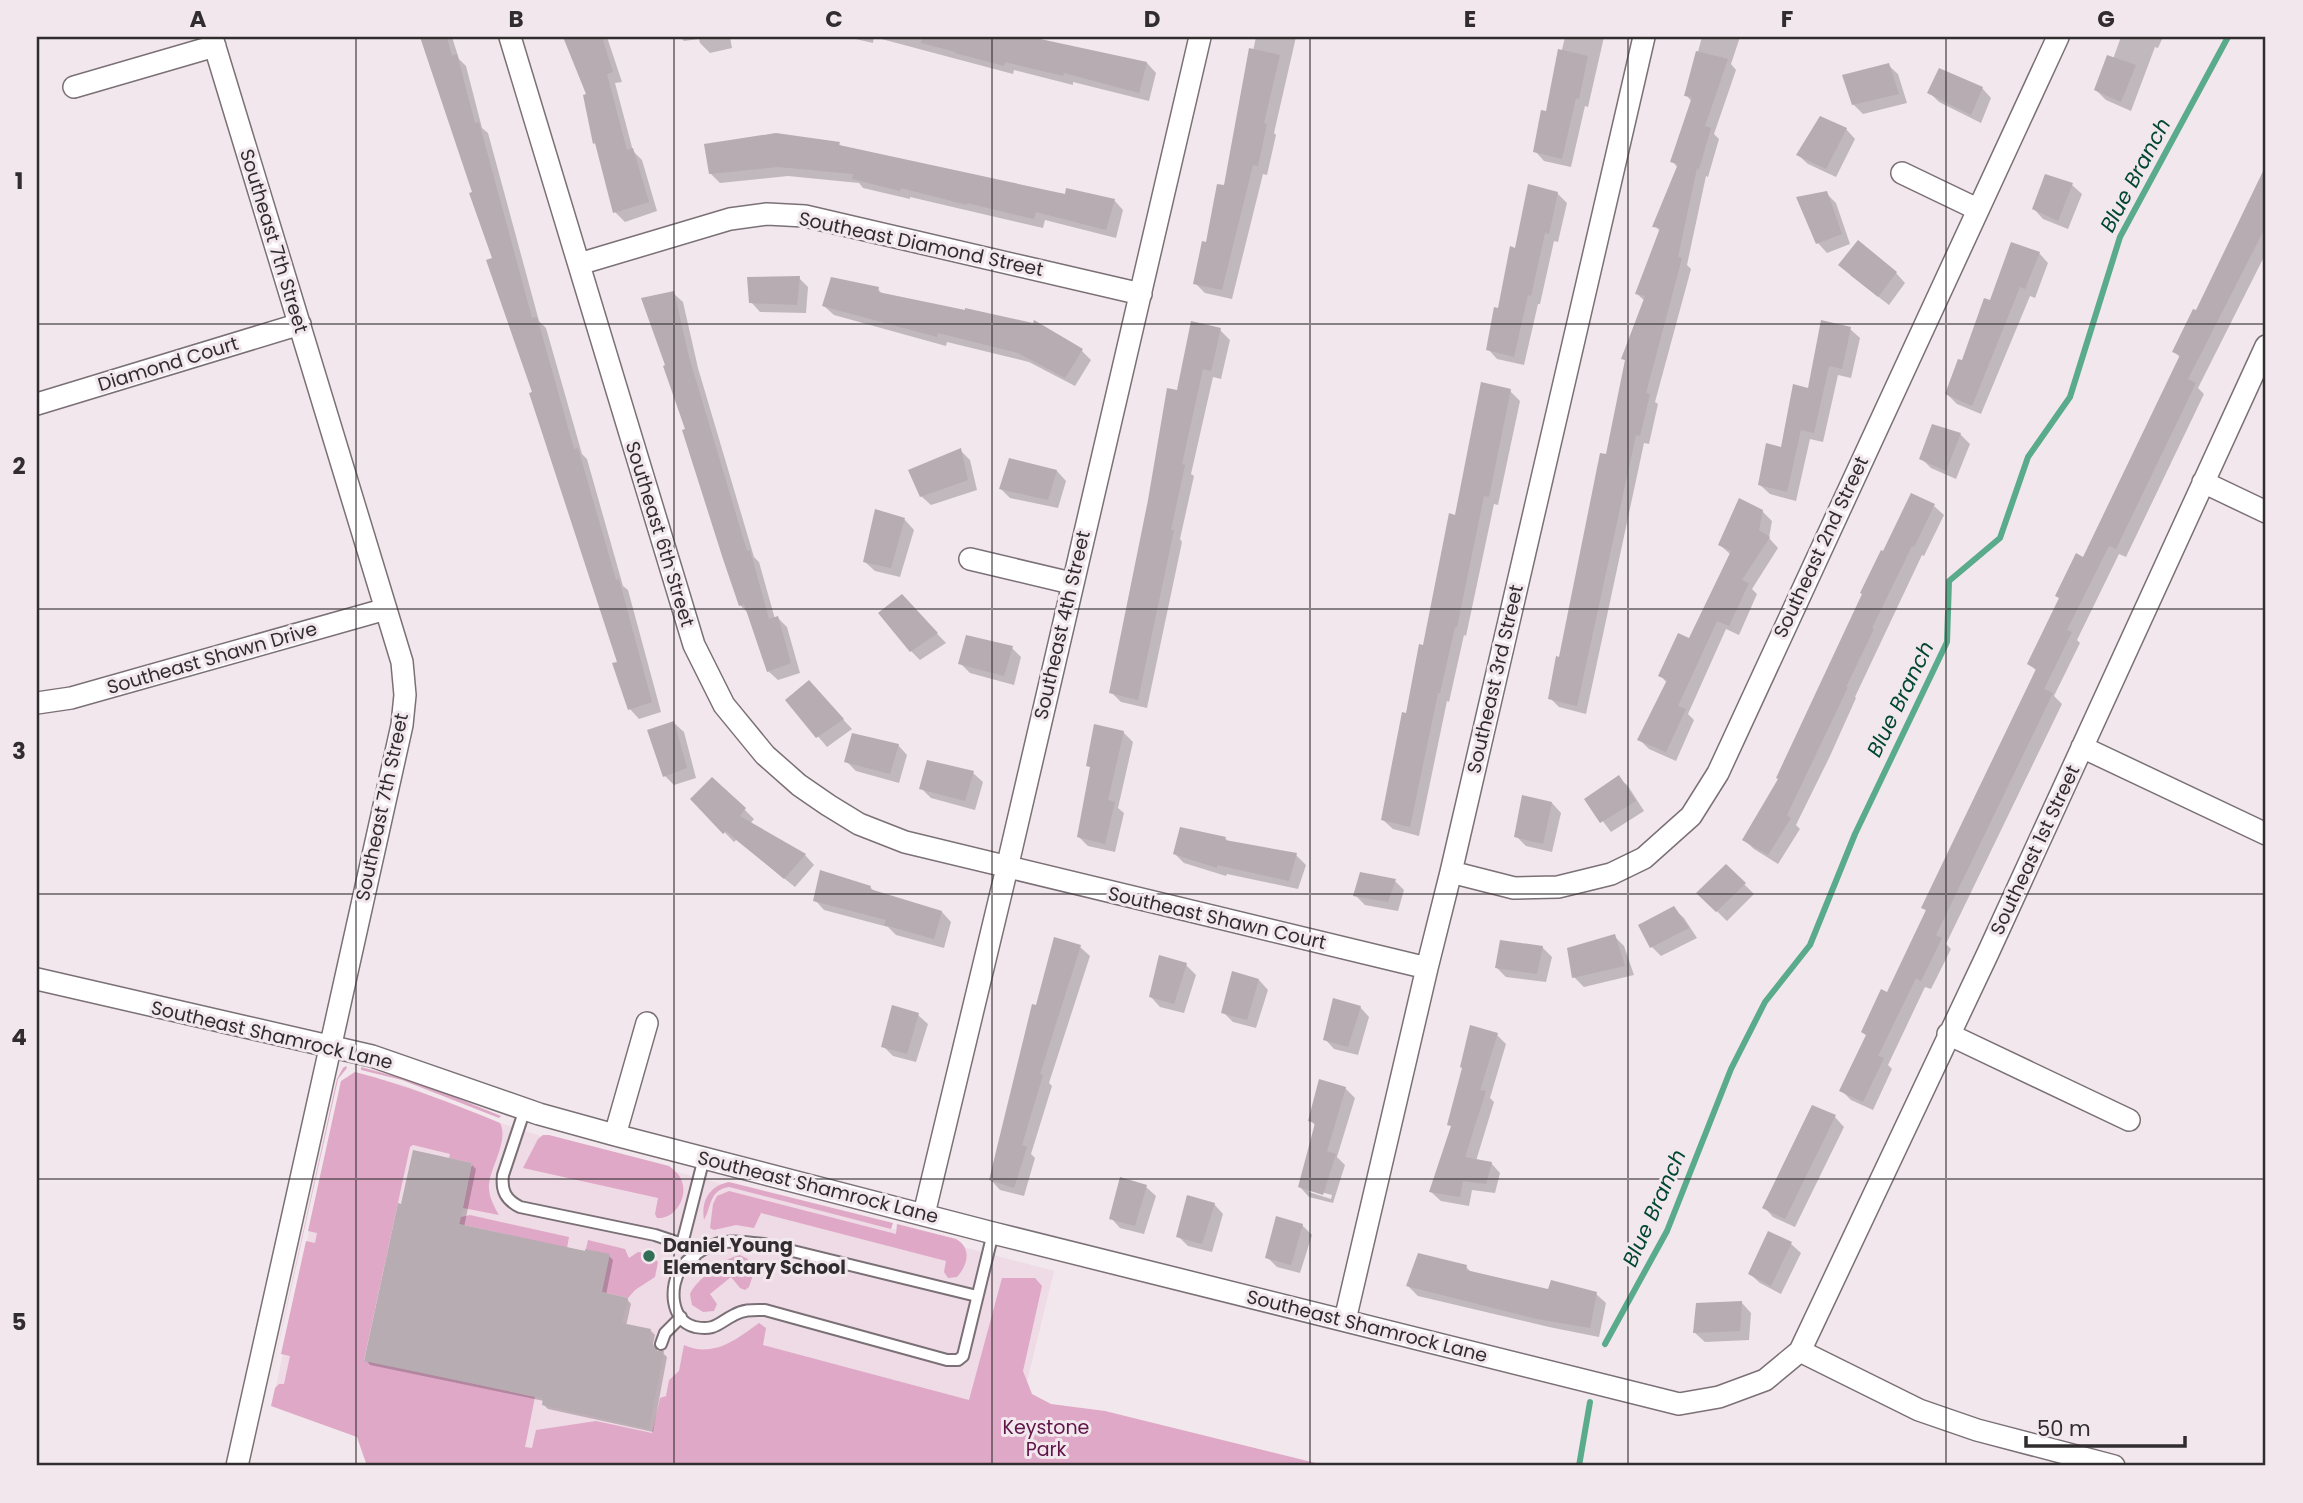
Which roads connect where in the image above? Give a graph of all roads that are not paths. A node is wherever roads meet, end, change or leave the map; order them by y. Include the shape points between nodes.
1 (510, 37) edge
2 (1200, 37) edge
3 (1644, 37) edge
4 (2058, 37) edge
5 (213, 41) edge
6 (74, 87) dead end
7 (1902, 173) dead end
8 (1977, 209) junction
9 (579, 264) junction
10 (1141, 294) junction
11 (300, 324) junction
12 (2266, 346) edge
13 (37, 404) edge
14 (2203, 482) junction
15 (2266, 512) edge
16 (970, 559) dead end
17 (1071, 583) junction
18 (386, 609) junction
19 (37, 703) edge
20 (2082, 747) junction
21 (2266, 834) edge
22 (1007, 868) junction
23 (1451, 872) junction
24 (1427, 968) junction
25 (37, 979) edge
26 (646, 1023) dead end
27 (1948, 1034) junction
28 (330, 1047) junction
29 (526, 1109) junction
30 (2129, 1120) dead end
31 (615, 1135) junction
32 (704, 1158) junction
33 (924, 1214) junction
34 (993, 1233) junction
35 (682, 1244) junction
36 (695, 1255) junction
37 (977, 1296) junction
38 (681, 1317) junction
39 (1345, 1321) junction
40 (661, 1343) dead end
41 (1800, 1351) junction
42 (237, 1466) edge
43 (2114, 1466) edge

1 - 9 street, Southeast 6th Street
2 - 10 street, Southeast 4th Street
3 - 23 street, Southeast 3rd Street
4 - 8 street, Southeast 2nd Street
5 - 6 street
5 - 11 street, Southeast 7th Street
7 - 8 street
8 - 23 street, Southeast 2nd Street via 1718,773 1691,816 1644,858 1611,874 1558,887 1514,888
9 - 10 street, Southeast Diamond Street via 730,219 805,216
9 - 22 street, Southeast 6th Street via 694,645 724,705 765,755 799,785 859,824 905,842
10 - 17 street, Southeast 4th Street
11 - 13 street, Diamond Court
11 - 18 street, Southeast 7th Street
12 - 14 street, Southeast 1st Street
14 - 15 street
14 - 20 street, Southeast 1st Street
16 - 17 street
17 - 22 street, Southeast 4th Street
18 - 19 street, Southeast Shawn Drive via 71,698
18 - 28 street, Southeast 7th Street via 402,662 402,725
20 - 21 street
20 - 27 street, Southeast 1st Street
22 - 24 street, Southeast Shawn Court
22 - 33 street, Southeast 4th Street
23 - 24 street, Southeast 3rd Street
24 - 39 street, Southeast 3rd Street
25 - 28 street, Southeast Shamrock Lane
26 - 31 street
27 - 30 street
27 - 41 street, Southeast 1st Street
28 - 29 street, Southeast Shamrock Lane via 372,1056
28 - 42 street, Southeast 7th Street
29 - 31 street, Southeast Shamrock Lane
29 - 35 lane via 503,1175 510,1202
31 - 32 street, Southeast Shamrock Lane
32 - 33 street, Southeast Shamrock Lane
32 - 35 lane
33 - 34 street, Southeast Shamrock Lane
34 - 37 lane
34 - 39 street, Southeast Shamrock Lane
35 - 36 lane
36 - 37 lane via 729,1241 764,1244
36 - 38 lane via 681,1268 676,1282 673,1300
37 - 38 lane via 963,1356 958,1360 765,1310 746,1310 705,1328 691,1326
38 - 40 lane
39 - 41 street, Southeast Shamrock Lane via 1679,1404 1719,1397 1765,1380
41 - 43 street via 1919,1410

